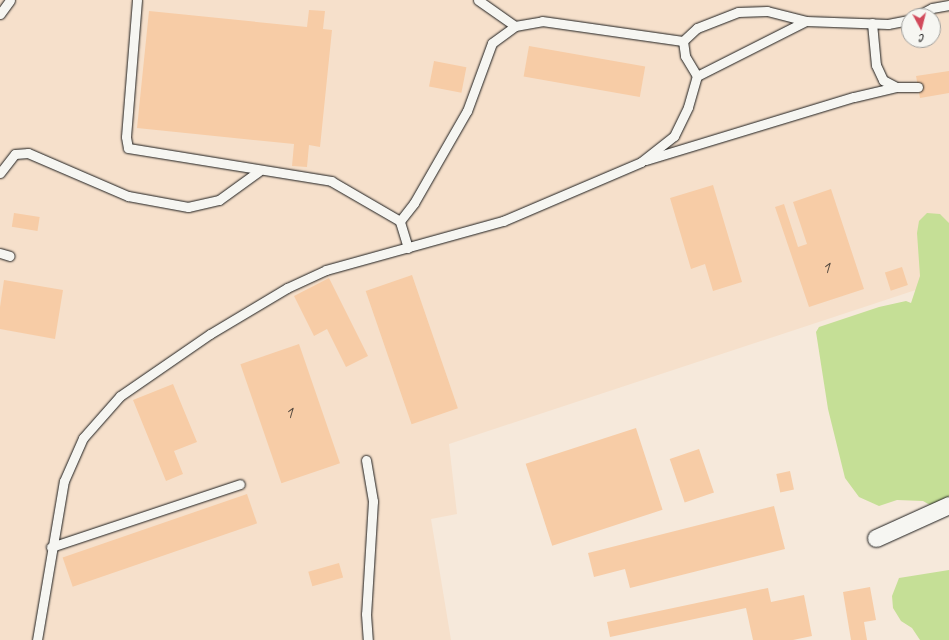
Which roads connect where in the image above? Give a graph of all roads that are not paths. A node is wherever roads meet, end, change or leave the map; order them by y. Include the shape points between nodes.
1 (10, 0) edge
2 (137, 0) edge
3 (478, 0) edge
4 (931, 4) edge
5 (949, 5) edge
6 (0, 14) edge
7 (806, 21) junction
8 (901, 21) edge
9 (872, 23) junction
10 (515, 26) junction
11 (683, 41) junction
12 (697, 76) junction
13 (896, 87) junction
14 (918, 87) dead end
15 (641, 162) junction
16 (259, 171) junction
17 (0, 173) edge
18 (400, 221) junction
19 (408, 248) junction
20 (0, 253) edge
21 (10, 256) dead end
22 (366, 460) dead end
23 (240, 484) dead end
24 (949, 504) edge
25 (876, 538) dead end
26 (51, 547) junction
27 (37, 640) edge
28 (368, 640) edge

1 - 6 lane
2 - 16 lane via 126,137 128,148
3 - 10 lane
4 - 5 lane
7 - 9 lane
7 - 11 lane via 767,11 738,12 697,28
7 - 12 lane
8 - 9 lane
9 - 13 lane via 876,65 883,80
10 - 11 lane via 542,22
10 - 18 lane via 492,43 467,110 414,203
11 - 12 lane via 685,56
12 - 15 lane via 688,107 674,136
13 - 14 lane
13 - 15 lane via 854,96
15 - 19 lane via 503,221
16 - 17 lane via 219,200 188,207 128,196 28,153 15,154
16 - 18 lane via 331,182
18 - 19 lane
19 - 26 lane via 326,270 287,288 210,334 120,396 83,438 64,481
20 - 21 lane
22 - 28 lane via 373,502 366,614
23 - 26 lane
24 - 25 street
26 - 27 lane

